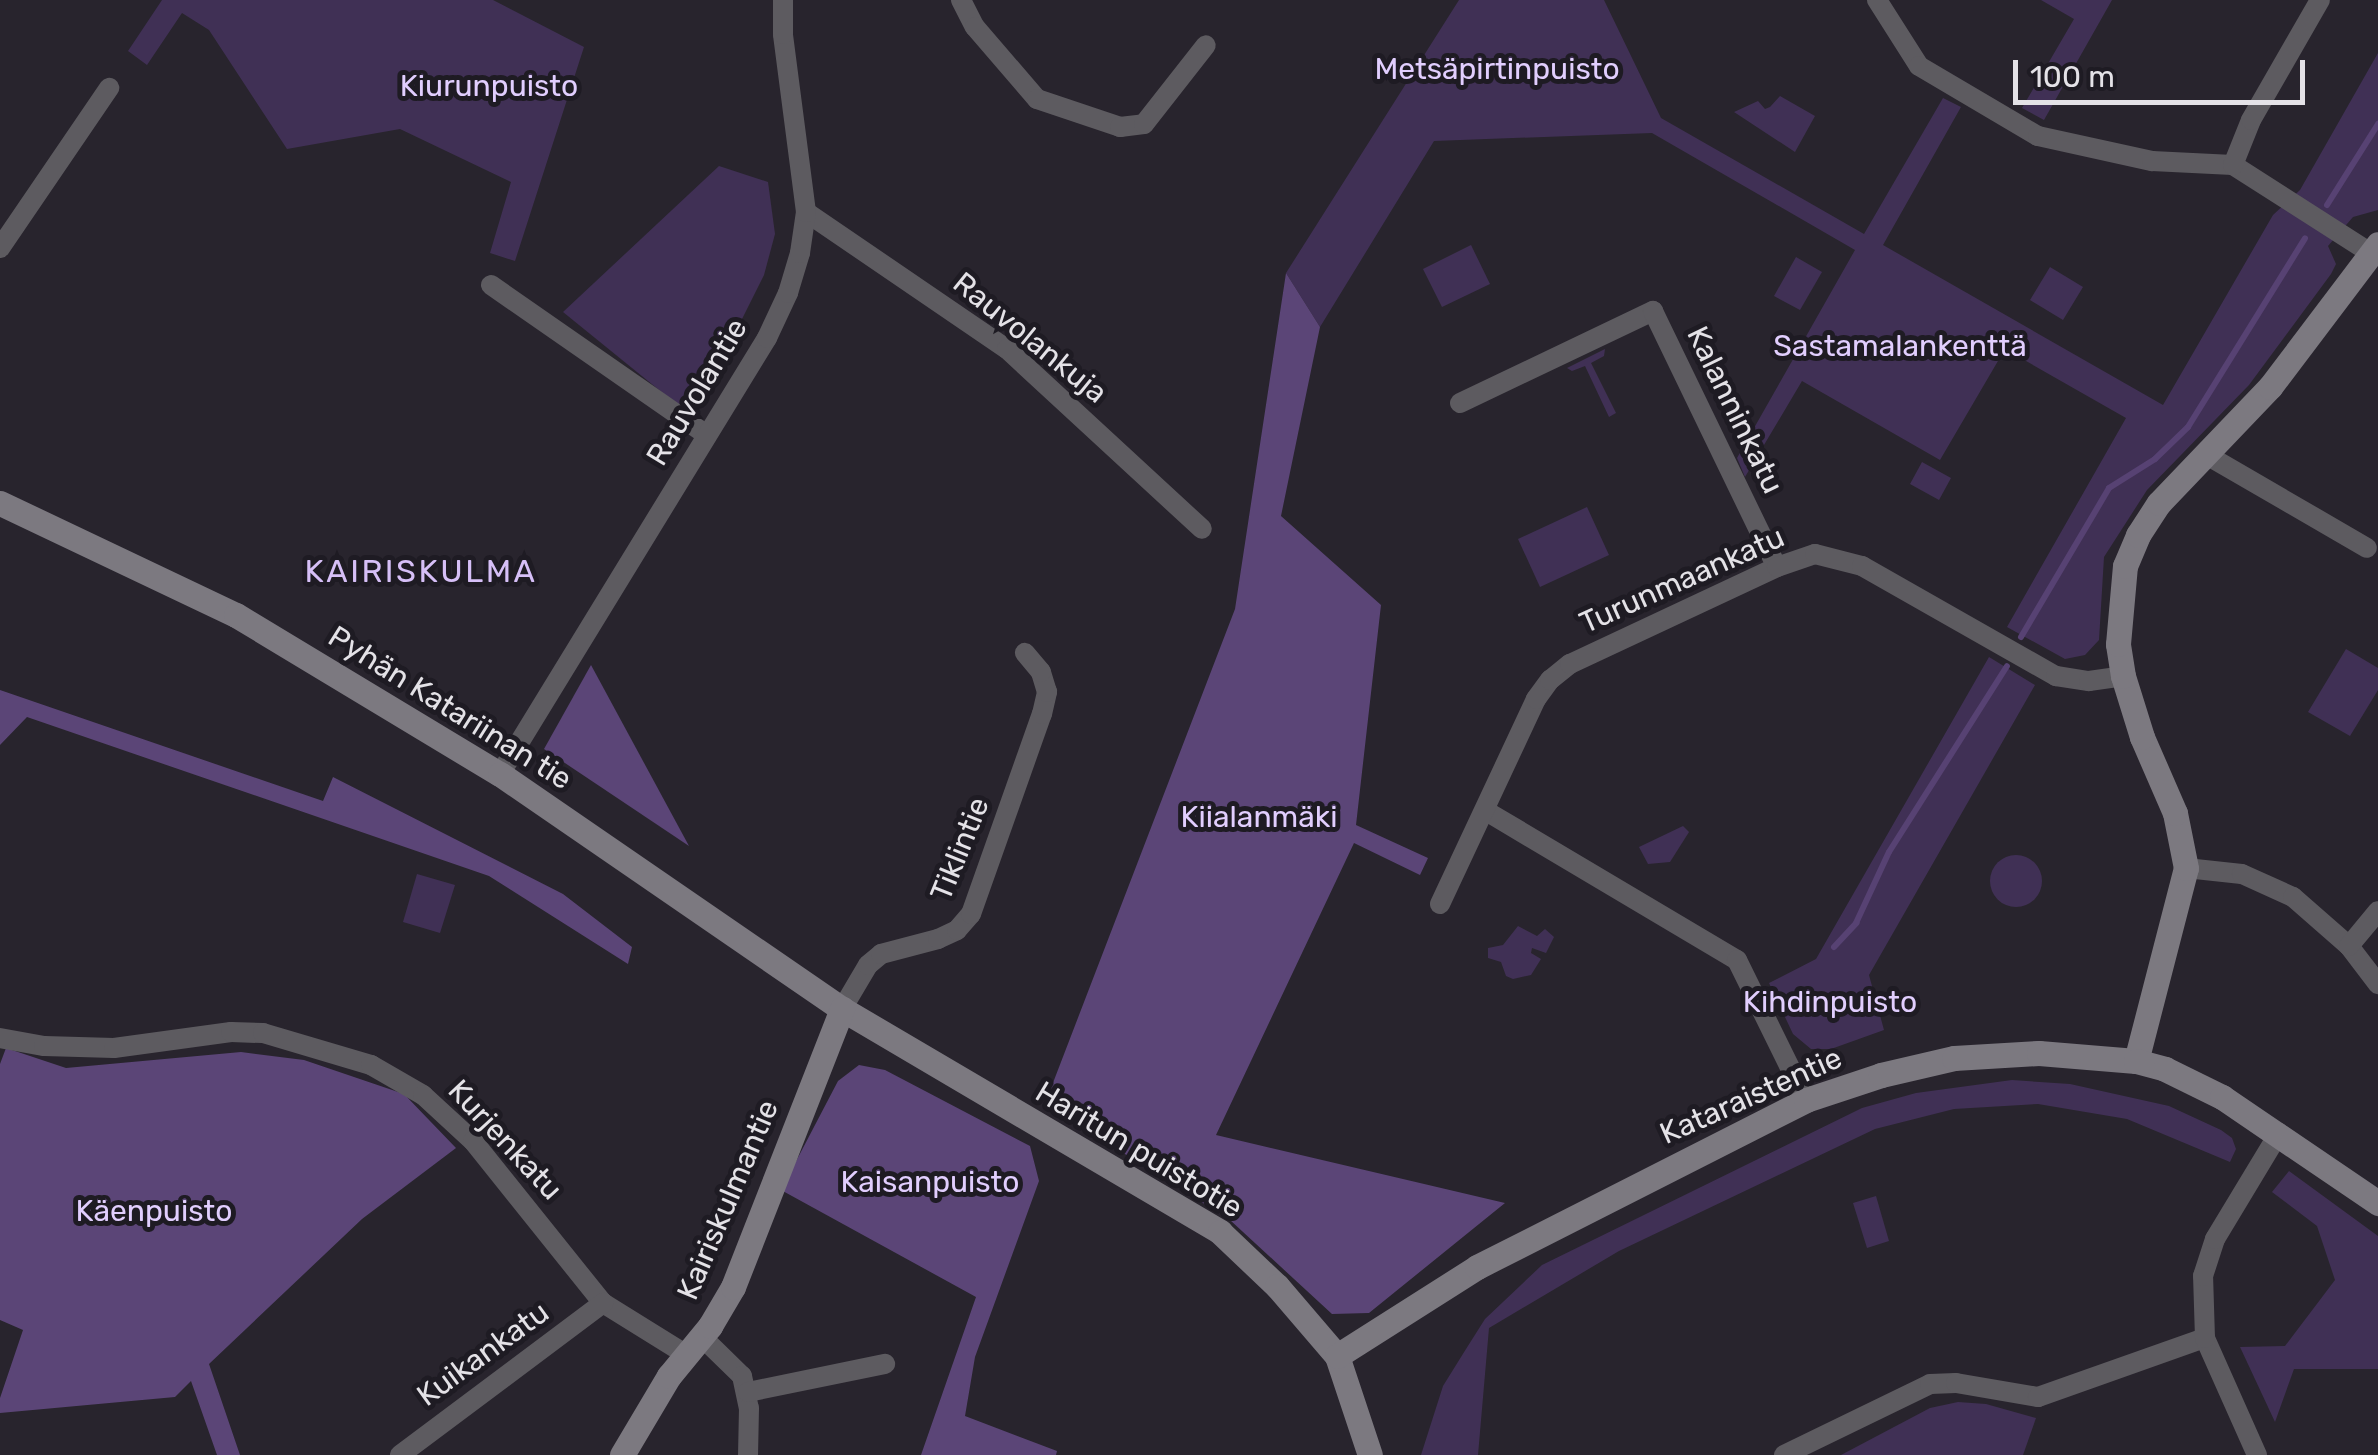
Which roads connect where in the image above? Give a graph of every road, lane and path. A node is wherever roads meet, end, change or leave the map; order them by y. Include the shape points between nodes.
1 (782, 0) edge
2 (961, 0) edge
3 (1876, 0) edge
4 (2320, 0) edge
5 (1206, 46) dead end
6 (109, 88) dead end
7 (2233, 165) junction
8 (806, 212) junction
9 (2, 242) edge
10 (2375, 249) edge
11 (491, 286) dead end
12 (1460, 403) dead end
13 (706, 435) junction
14 (2206, 454) junction
15 (0, 503) edge
16 (1202, 529) dead end
17 (2368, 548) dead end
18 (1777, 567) junction
19 (1024, 653) dead end
20 (2123, 676) junction
21 (500, 774) junction
22 (1486, 811) junction
23 (2186, 868) junction
24 (1440, 904) dead end
25 (2378, 911) edge
26 (2349, 946) junction
27 (2378, 984) edge
28 (842, 1009) junction
29 (0, 1038) edge
30 (2136, 1062) junction
31 (1806, 1100) junction
32 (2278, 1133) junction
33 (2378, 1203) edge
34 (602, 1302) junction
35 (2205, 1338) junction
36 (695, 1346) junction
37 (1337, 1356) junction
38 (885, 1364) dead end
39 (748, 1392) junction
40 (400, 1455) edge
41 (622, 1455) edge
42 (748, 1455) edge
43 (1370, 1455) edge
44 (1784, 1455) edge
45 (2257, 1455) edge

1 - 8 street, Rauvolantie
2 - 5 street via 975,27 1037,99 1120,126 1144,124
3 - 7 street via 1919,66 2038,136 2152,161
4 - 7 street via 2251,120
6 - 9 street
7 - 10 street
8 - 13 street, Rauvolantie via 788,292
8 - 16 street, Rauvolankuja via 1007,349
10 - 14 street via 2270,387
11 - 13 street
12 - 18 street, Kalanninkatu via 1654,310
13 - 21 street, Rauvolantie
14 - 17 street
14 - 20 street via 2159,503 2130,549 2119,610
15 - 21 street, Pyhän Katariinan tie via 236,615
18 - 20 street, Turunmaankatu via 1815,554 1844,558 2056,676
18 - 22 street, Turunmaankatu via 1570,664 1550,680
19 - 28 street, Tiklintie via 1041,672 1044,703 971,914 938,939 881,954
20 - 23 street via 2175,813
21 - 28 street, Pyhän Katariinan tie
22 - 24 street, Turunmaankatu
22 - 31 street via 1737,960
23 - 26 street via 2269,884
23 - 30 street
25 - 26 street
26 - 27 street
28 - 36 street, Kairiskulmantie via 733,1287
28 - 37 street, Haritun puistotie via 1220,1232
29 - 34 street, Kurjenkatu via 114,1048 263,1034 371,1066 423,1094 472,1141
30 - 31 street, Kataraistentie via 2039,1053 1954,1058
30 - 32 street, Kataraistentie via 2222,1097
31 - 37 street, Kataraistentie via 1477,1266
32 - 33 street, Kataraistentie
32 - 35 street via 2215,1239 2204,1276
34 - 36 street, Kurjenkatu
34 - 40 street, Kuikankatu
35 - 44 street via 2038,1397 1930,1384
35 - 45 street
36 - 39 street, Kurjenkatu via 733,1363
36 - 41 street, Kairiskulmantie
37 - 43 street, Haritun puistotie
38 - 39 street
39 - 42 street

